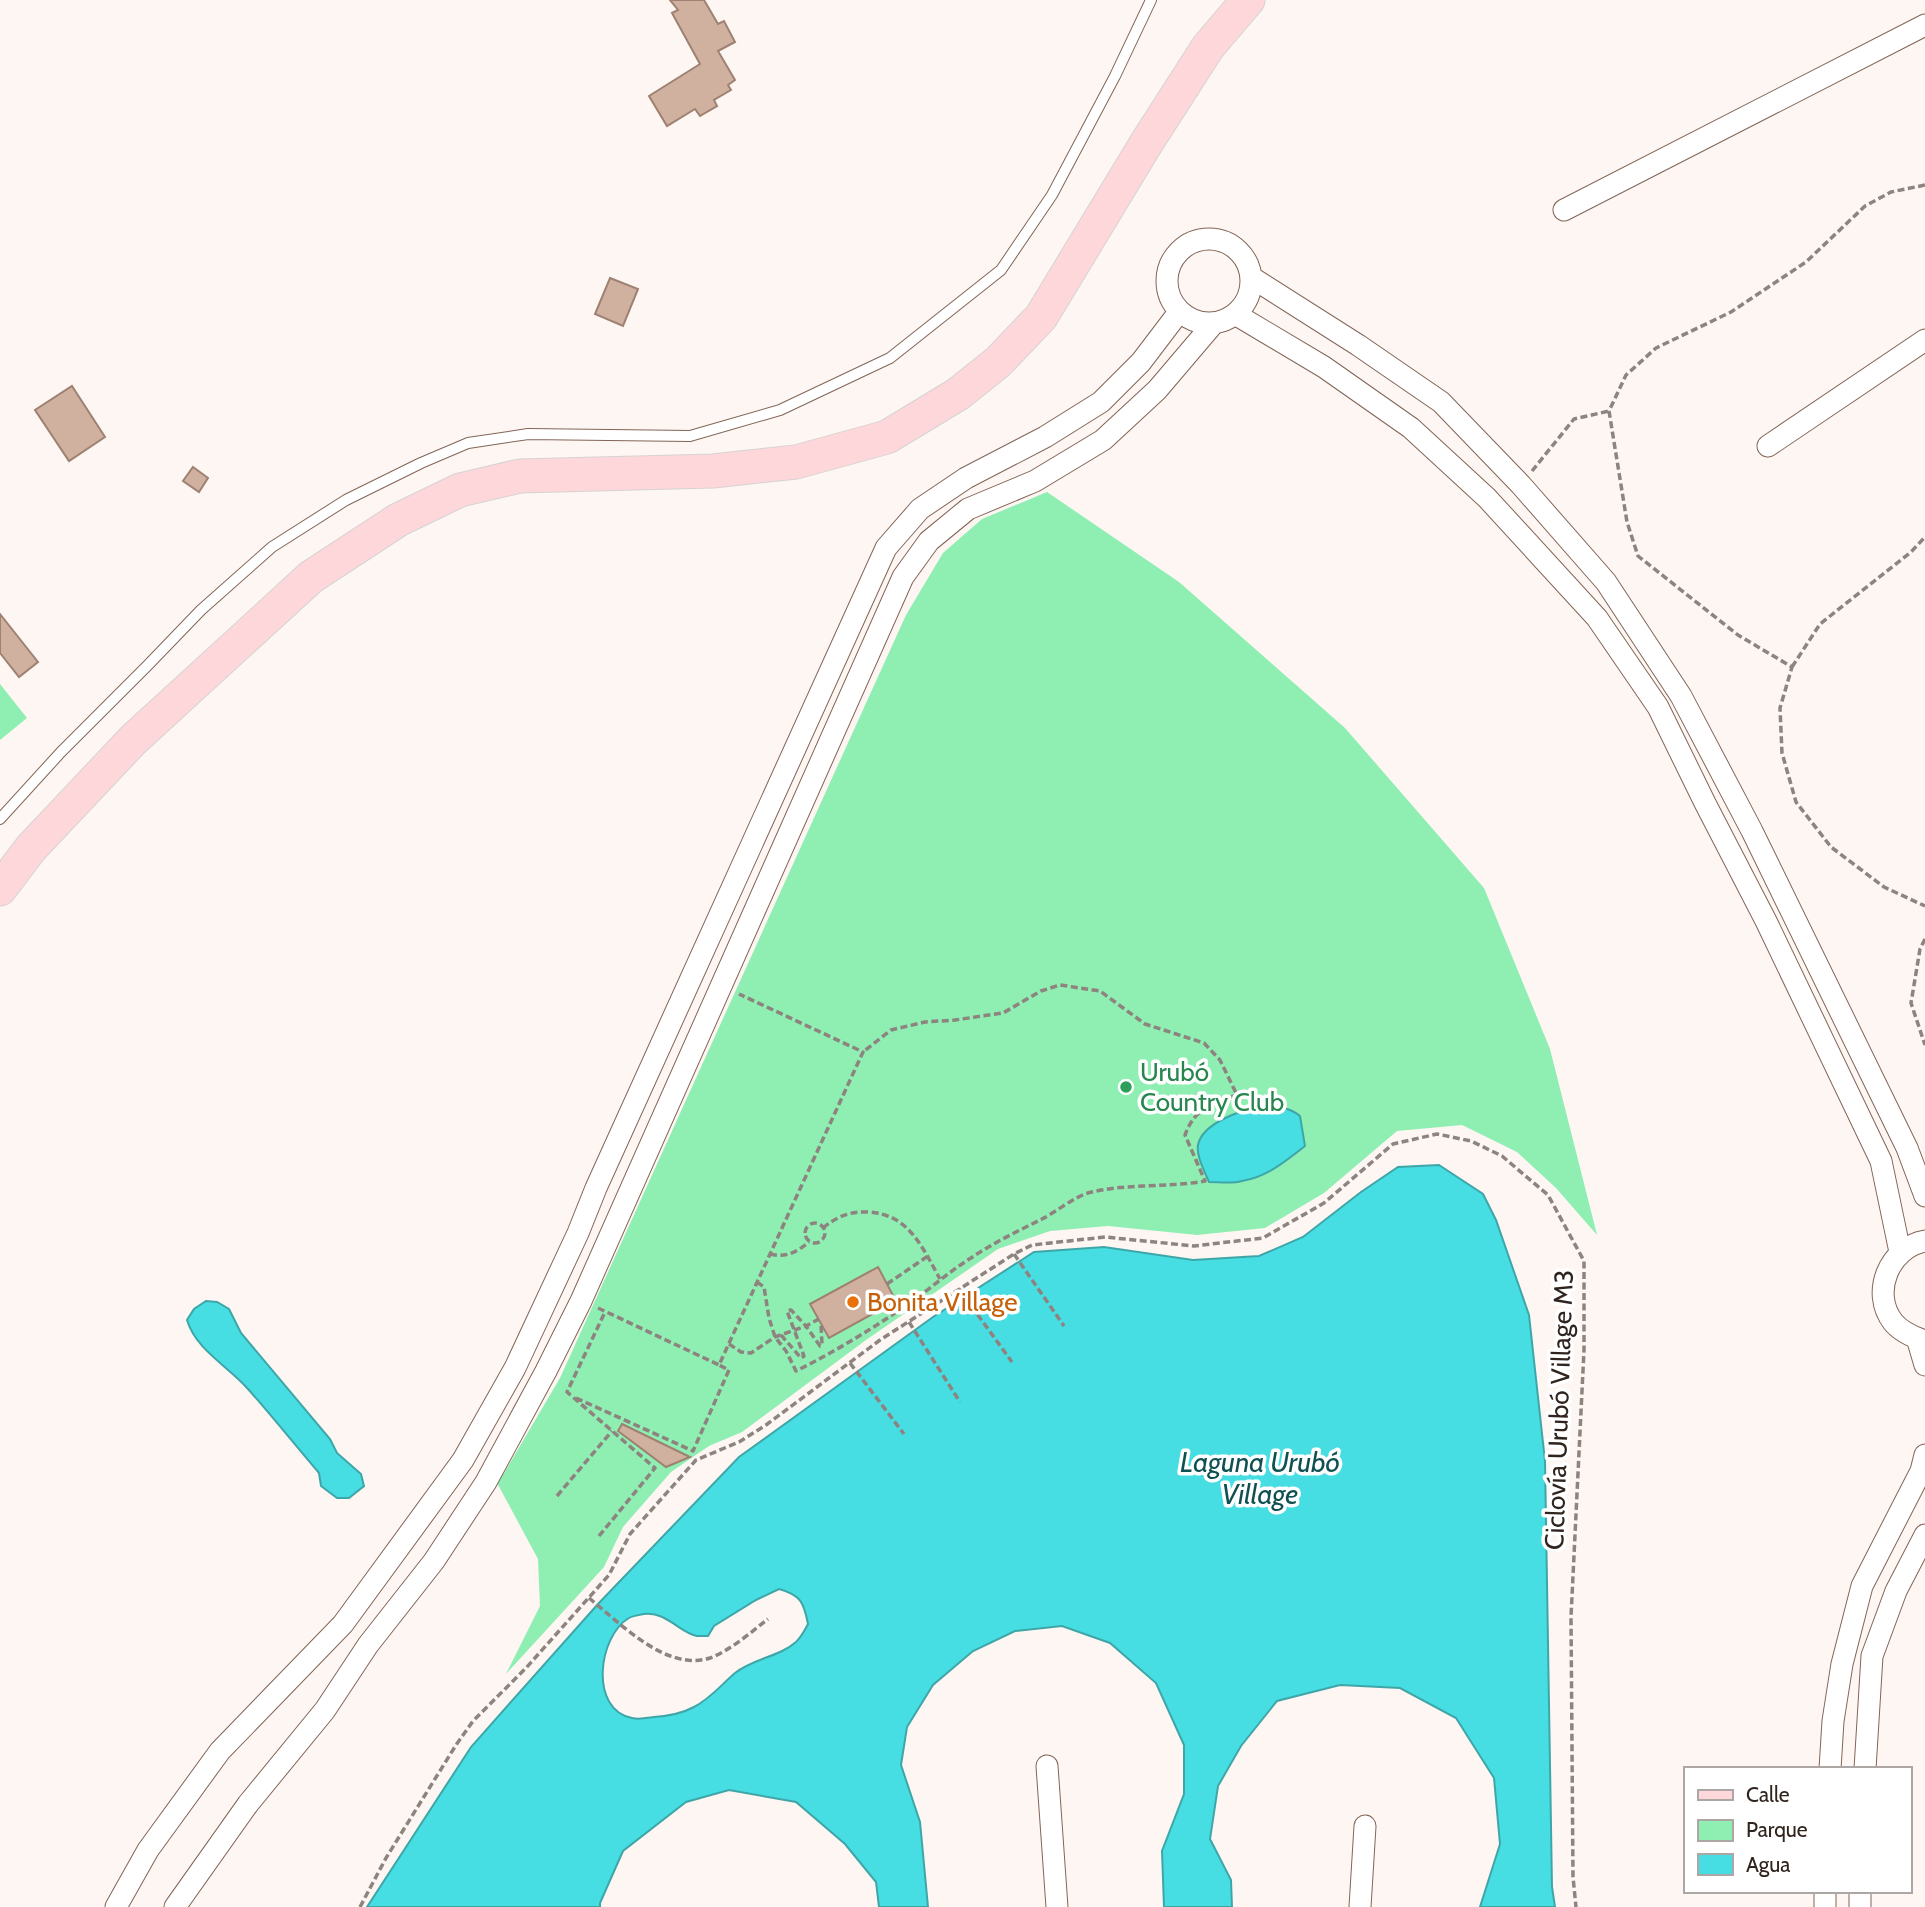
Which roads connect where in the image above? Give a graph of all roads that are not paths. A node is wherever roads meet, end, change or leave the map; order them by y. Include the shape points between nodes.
1 (1151, 0) edge
2 (1248, 0) edge
3 (1925, 25) edge
4 (1564, 210) dead end
5 (1251, 277) junction
6 (1179, 312) junction
7 (1235, 314) junction
8 (1214, 323) junction
9 (1925, 341) edge
10 (1768, 446) dead end
11 (1517, 480) junction
12 (1487, 498) junction
13 (910, 521) junction
14 (929, 541) junction
15 (0, 819) edge
16 (0, 889) edge
17 (1925, 1196) edge
18 (578, 1233) junction
19 (1925, 1241) edge
20 (605, 1246) junction
21 (1900, 1252) junction
22 (1921, 1340) edge
23 (1925, 1365) edge
24 (1925, 1455) edge
25 (1892, 1529) junction
26 (1922, 1540) edge
27 (1047, 1766) dead end
28 (1830, 1767) edge
29 (1864, 1767) edge
30 (1364, 1826) dead end
31 (116, 1907) edge
32 (175, 1907) edge
33 (1057, 1907) edge
34 (1360, 1907) edge

1 - 15 lane via 1052,195 1001,270 890,358 780,411 690,436 528,434 468,443 346,500 272,547 201,610
2 - 16 main road via 1208,47 1041,317 998,362 958,394 887,437 796,462 713,471 520,476 460,490 398,520 311,577 143,731 32,848
3 - 4 street
5 - 6 street via 1247,262 1226,242 1197,240 1184,246 1167,271 1170,300
5 - 7 street via 1250,292
5 - 11 street via 1441,402
6 - 8 street via 1200,323
6 - 13 street via 1141,362 1101,402 966,478
7 - 8 street
7 - 12 street via 1324,367 1411,428
8 - 14 street via 1157,390 1103,440 1035,481 968,509
9 - 10 street
11 - 12 street
11 - 17 street via 1606,582 1681,696 1826,982 1907,1148
12 - 21 street via 1597,618 1658,707 1881,1161
13 - 14 street
13 - 18 street via 886,548
14 - 20 street via 903,577
18 - 20 street
18 - 31 street via 514,1368 463,1460 343,1624 220,1751 148,1850
19 - 21 street
20 - 32 street via 546,1371 479,1494 325,1710 248,1804
21 - 22 street via 1888,1267 1884,1304 1892,1321
22 - 23 street
24 - 25 street
25 - 26 street
25 - 28 street via 1862,1586 1842,1664
26 - 29 street via 1896,1591 1872,1656
27 - 33 street
30 - 34 street

